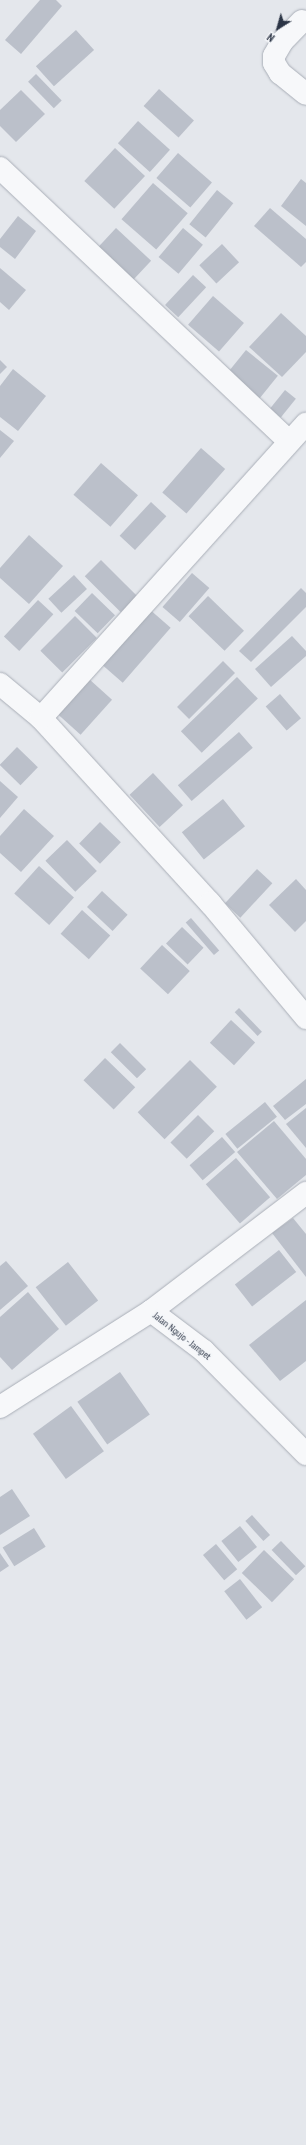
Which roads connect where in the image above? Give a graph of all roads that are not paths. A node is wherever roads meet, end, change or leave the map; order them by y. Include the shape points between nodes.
1 (302, 21) dead end
2 (306, 94) edge
3 (0, 168) edge
4 (306, 424) edge
5 (289, 441) junction
6 (0, 684) edge
7 (42, 718) junction
8 (306, 1018) edge
9 (306, 1193) edge
10 (151, 1311) junction
11 (0, 1407) edge
12 (306, 1454) edge

1 - 2 street via 282,42 274,56 274,64 280,73
3 - 5 street
4 - 5 street
5 - 7 street
6 - 7 street
7 - 8 street via 210,903
9 - 10 street
10 - 11 street, Jalan Ngujo - Jampet
10 - 12 street, Jalan Ngujo - Jampet via 204,1351

